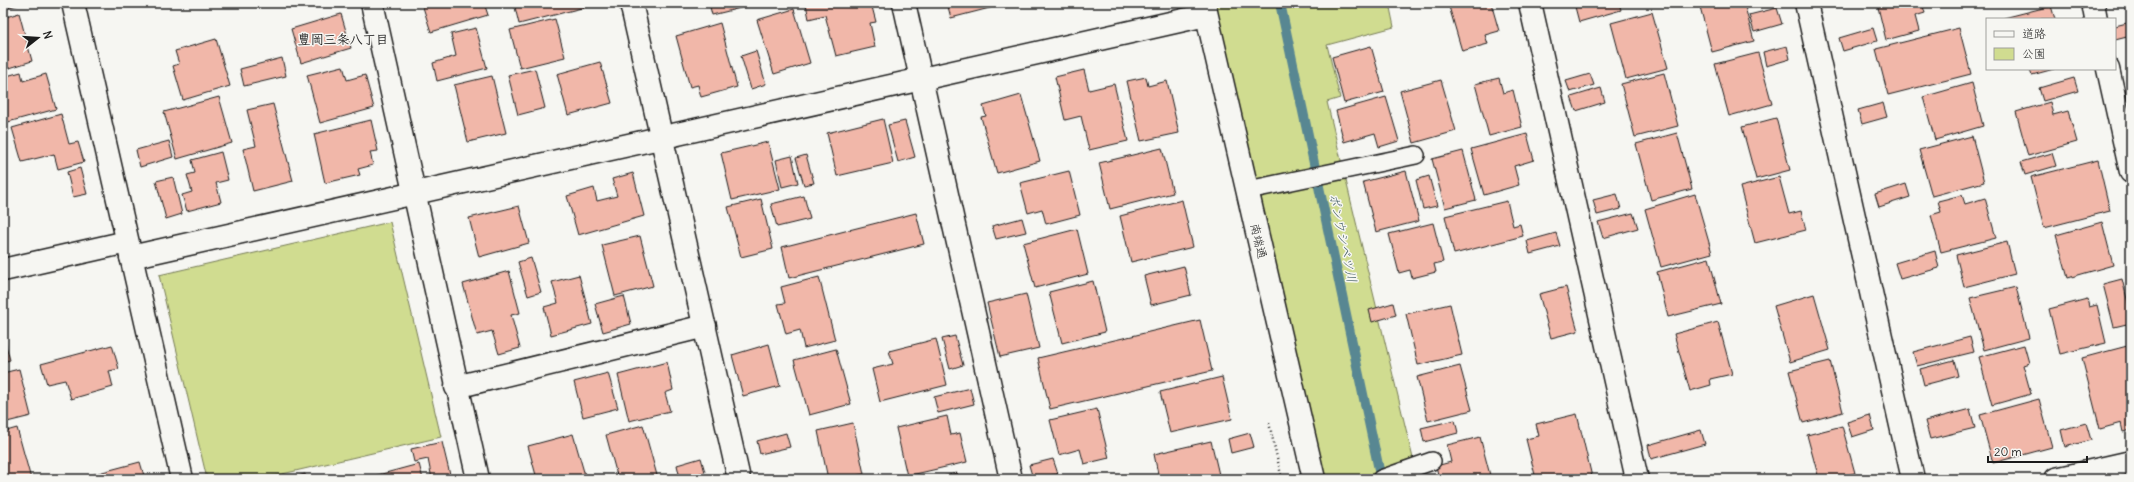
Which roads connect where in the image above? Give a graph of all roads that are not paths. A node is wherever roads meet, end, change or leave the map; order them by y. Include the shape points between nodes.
1 (73, 3) edge
2 (372, 3) edge
3 (631, 3) edge
4 (904, 3) edge
5 (1530, 3) edge
6 (1806, 3) edge
7 (2093, 3) edge
8 (1205, 9) edge
9 (2096, 18) edge
10 (2108, 70) edge
11 (921, 79) junction
12 (662, 138) junction
13 (1416, 155) dead end
14 (2131, 172) edge
15 (1248, 190) junction
16 (414, 192) junction
17 (129, 249) junction
18 (3, 270) edge
19 (705, 326) junction
20 (456, 387) junction
21 (1432, 462) dead end
22 (2131, 462) edge
23 (182, 479) edge
24 (478, 479) edge
25 (739, 479) edge
26 (1011, 479) edge
27 (1314, 479) edge
28 (1381, 479) edge
29 (1637, 479) edge
30 (1913, 479) edge
31 (2056, 479) edge

1 - 17 street
2 - 16 street
3 - 12 street
4 - 11 street
5 - 29 street
6 - 30 street
7 - 9 street
8 - 11 street
8 - 15 street, 南端通
10 - 14 street
11 - 12 street
11 - 26 street
12 - 16 street
12 - 19 street
13 - 15 lane
15 - 27 street, 南端通
16 - 17 street
16 - 20 street
17 - 18 street
17 - 23 street
19 - 20 street
19 - 25 street
20 - 24 street
21 - 28 lane
22 - 31 street

